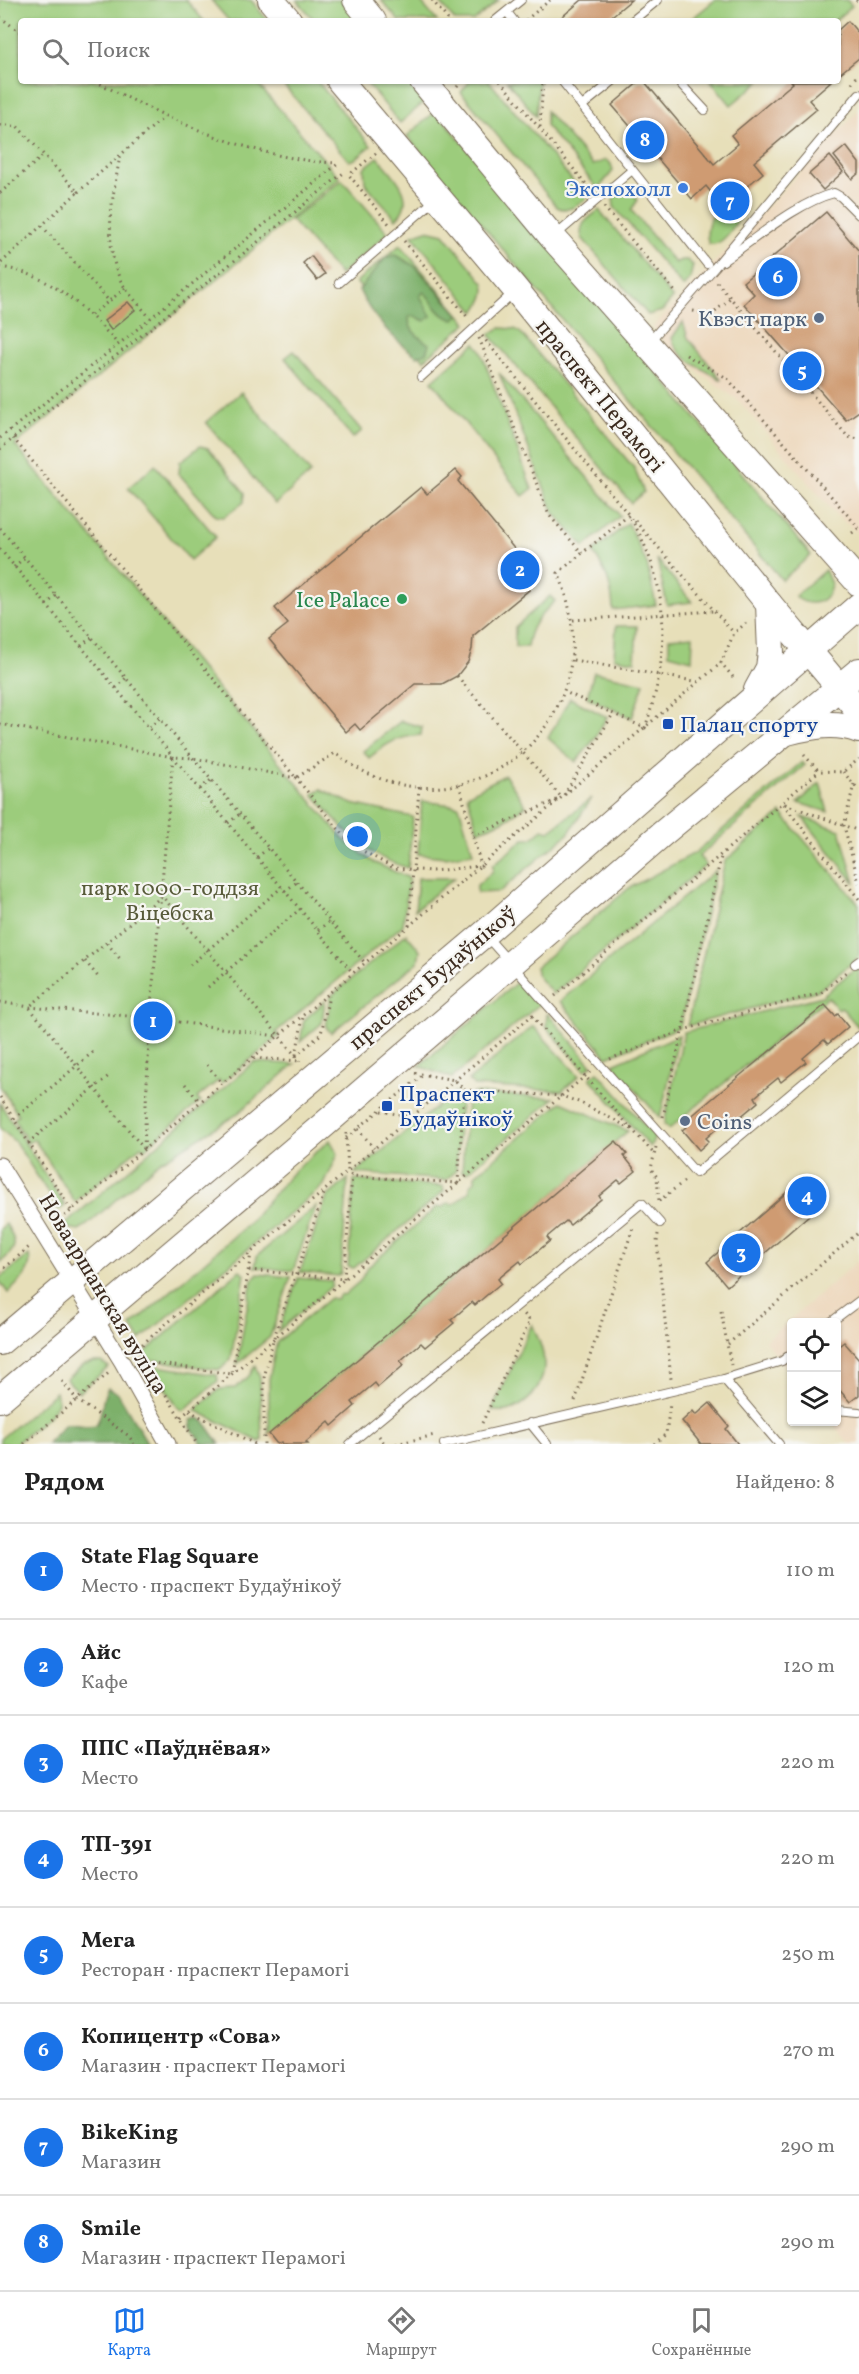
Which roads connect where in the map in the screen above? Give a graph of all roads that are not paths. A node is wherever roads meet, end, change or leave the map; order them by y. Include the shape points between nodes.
1 (271, 0) edge
2 (356, 0) edge
3 (521, 0) edge
4 (658, 0) edge
5 (507, 12) junction
6 (286, 18) edge
7 (371, 18) edge
8 (499, 18) edge
9 (512, 18) edge
10 (636, 18) edge
11 (342, 84) edge
12 (425, 84) edge
13 (564, 84) edge
14 (609, 84) edge
15 (681, 84) edge
16 (859, 94) edge
17 (582, 106) junction
18 (705, 110) dead end
19 (632, 170) junction
20 (437, 198) junction
21 (859, 216) edge
22 (553, 238) junction
23 (710, 268) junction
24 (339, 283) dead end
25 (516, 290) junction
26 (647, 344) junction
27 (421, 377) dead end
28 (831, 551) junction
29 (859, 562) edge
30 (859, 584) edge
31 (769, 603) junction
32 (859, 606) edge
33 (807, 650) junction
34 (859, 670) edge
35 (839, 688) junction
36 (753, 698) junction
37 (859, 711) edge
38 (859, 730) edge
39 (784, 733) junction
40 (484, 934) junction
41 (511, 963) junction
42 (859, 1036) edge
43 (0, 1165) edge
44 (660, 1223) road end
45 (70, 1281) junction
46 (859, 1301) edge
47 (837, 1318) edge
48 (95, 1319) junction
49 (0, 1342) edge
50 (787, 1357) edge
51 (724, 1379) junction
52 (0, 1399) edge
53 (841, 1410) edge
54 (859, 1412) edge
55 (530, 1423) junction
56 (168, 1444) edge
57 (351, 1444) edge
58 (444, 1444) edge
59 (547, 1444) edge
60 (778, 1444) edge

1 - 6 main road
2 - 7 main road
3 - 5 lane
4 - 10 lane
5 - 8 lane
5 - 9 lane
11 - 20 main road, праспект Перамогі
12 - 22 main road
13 - 17 lane
14 - 17 lane
15 - 18 lane
16 - 23 lane
17 - 19 lane
19 - 22 lane
19 - 23 lane
20 - 24 lane
20 - 25 main road, праспект Перамогі
21 - 23 lane via 834,193 822,196
22 - 26 main road
23 - 26 lane
25 - 27 lane
25 - 31 main road, праспект Перамогі
26 - 28 main road
28 - 29 main road
28 - 30 main road
31 - 33 main road, праспект Перамогі
31 - 36 main road via 769,668
32 - 33 main road, праспект Будаўнікоў
33 - 35 main road, праспект Перамогі
33 - 36 main road, праспект Будаўнікоў
34 - 35 main road, праспект Будаўнікоў
35 - 37 main road, праспект Перамогі
35 - 39 main road, праспект Будаўнікоў
36 - 40 main road, праспект Будаўнікоў
38 - 39 main road via 834,724
39 - 41 main road, праспект Будаўнікоў
40 - 41 lane
40 - 45 main road, праспект Будаўнікоў
41 - 42 lane via 597,1066 696,1173
41 - 48 main road, праспект Будаўнікоў
43 - 45 street, Новааршанская вуліца
44 - 57 lane via 642,1203
45 - 48 street, Новааршанская вуліца
45 - 49 main road, праспект Будаўнікоў
46 - 47 lane
48 - 52 main road, праспект Будаўнікоў
48 - 56 street, Новааршанская вуліца
50 - 51 lane
51 - 55 lane
51 - 60 lane
53 - 54 lane
55 - 58 lane
55 - 59 lane

